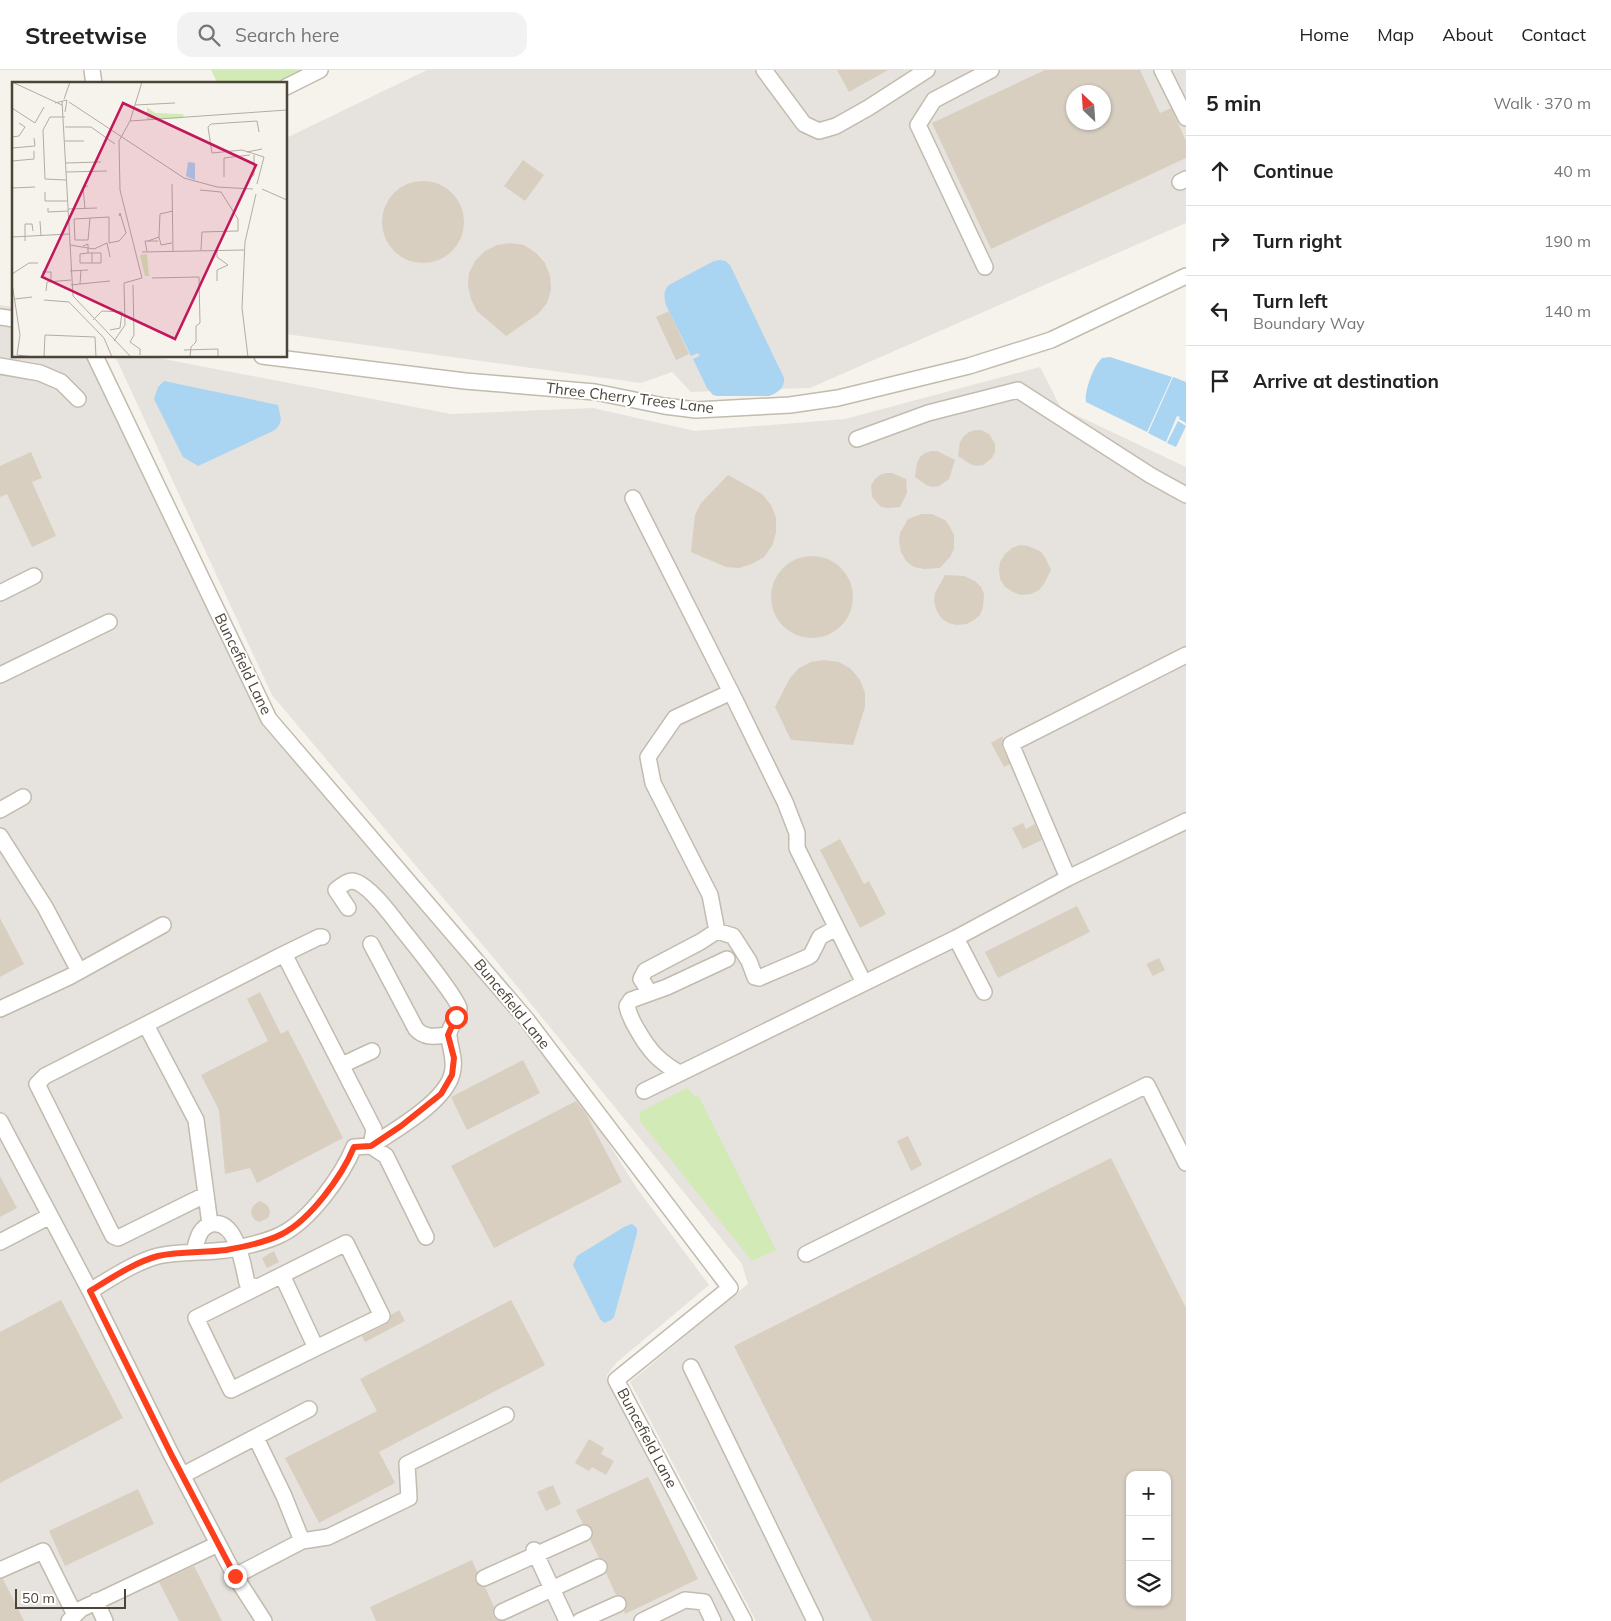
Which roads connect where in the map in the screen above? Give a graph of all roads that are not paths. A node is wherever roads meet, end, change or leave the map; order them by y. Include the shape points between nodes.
1 (320, 70) edge
2 (764, 70) edge
3 (927, 70) edge
4 (991, 70) edge
5 (1162, 70) edge
6 (288, 86) edge
7 (1186, 118) edge
8 (985, 267) dead end
9 (1186, 276) edge
10 (96, 358) edge
11 (278, 358) edge
12 (0, 366) edge
13 (78, 399) dead end
14 (857, 439) dead end
15 (1186, 495) edge
16 (633, 498) dead end
17 (34, 576) dead end
18 (0, 593) edge
19 (109, 622) dead end
20 (1186, 655) edge
21 (0, 675) edge
22 (730, 692) junction
23 (22, 797) dead end
24 (0, 810) edge
25 (1186, 823) edge
26 (0, 836) edge
27 (1068, 878) junction
28 (348, 908) dead end
29 (163, 925) dead end
30 (836, 928) junction
31 (717, 931) junction
32 (322, 937) dead end
33 (956, 938) junction
34 (370, 944) dead end
35 (284, 954) junction
36 (727, 958) dead end
37 (80, 971) junction
38 (864, 983) junction
39 (984, 992) dead end
40 (650, 993) junction
41 (0, 1009) edge
42 (146, 1025) junction
43 (448, 1035) junction
44 (372, 1051) dead end
45 (342, 1065) junction
46 (679, 1073) junction
47 (644, 1091) dead end
48 (2, 1128) edge
49 (371, 1146) junction
50 (1186, 1163) edge
51 (205, 1195) junction
52 (50, 1216) junction
53 (210, 1224) junction
54 (426, 1237) dead end
55 (0, 1242) edge
56 (238, 1247) junction
57 (194, 1252) junction
58 (806, 1254) dead end
59 (282, 1275) junction
60 (256, 1288) junction
61 (90, 1291) junction
62 (316, 1348) junction
63 (690, 1367) dead end
64 (309, 1409) dead end
65 (506, 1415) dead end
66 (256, 1438) junction
67 (183, 1475) junction
68 (584, 1533) dead end
69 (302, 1540) junction
70 (218, 1544) junction
71 (535, 1552) junction
72 (599, 1567) dead end
73 (0, 1570) edge
74 (235, 1576) junction
75 (484, 1578) dead end
76 (552, 1589) junction
77 (96, 1601) junction
78 (618, 1604) dead end
79 (502, 1612) dead end
80 (72, 1618) edge
81 (105, 1621) edge
82 (264, 1621) edge
83 (567, 1621) edge
84 (580, 1621) edge
85 (642, 1621) edge
86 (713, 1621) edge
87 (744, 1621) edge
88 (815, 1621) edge

1 - 6 street
2 - 3 street via 804,124 819,131 836,126 868,108
4 - 8 street via 934,100 918,125
5 - 7 street
9 - 11 street, Three Cherry Trees Lane via 1051,340 969,366 838,398 790,406 696,410 595,392 465,381
10 - 87 street, Buncefield Lane via 269,719 527,1020 730,1288 616,1380
12 - 13 street via 40,373 61,382
14 - 15 street via 928,413 1018,390
16 - 22 street
17 - 18 street
19 - 21 street
20 - 27 street via 1011,744
22 - 30 street via 785,802 797,833 797,848
22 - 31 street via 675,718 648,757 653,783 710,895
23 - 24 street
25 - 27 street
26 - 37 street via 45,906
27 - 33 street
28 - 43 street via 336,890 352,881 367,889 420,951 458,1004 459,1010
29 - 37 street
30 - 31 street via 817,940 808,957 758,978 733,936
30 - 38 street
31 - 40 street via 645,971 641,979
32 - 35 street
33 - 38 street
33 - 39 street
34 - 43 street via 420,1034
35 - 42 street
35 - 45 street
36 - 40 street
37 - 41 street
38 - 46 street
40 - 46 street via 631,1000 629,1014 651,1052
42 - 51 street via 196,1120
42 - 51 street via 45,1076 37,1084 113,1236 118,1238
43 - 49 street via 454,1058 452,1075 441,1094
44 - 45 street
45 - 49 street via 374,1129
46 - 47 street
48 - 52 street
49 - 54 street via 386,1156
49 - 56 street via 354,1147 348,1163 306,1217 282,1234
50 - 58 street via 1147,1085
51 - 53 street
52 - 55 street
52 - 61 street
53 - 56 street via 220,1223 229,1229
53 - 57 street via 202,1229
56 - 57 street
56 - 60 street via 247,1283
57 - 61 street via 156,1257 125,1270
59 - 60 street
59 - 62 street
59 - 62 street via 346,1243 382,1316
60 - 62 street via 196,1318 230,1390
61 - 67 street
63 - 88 street
64 - 66 street
65 - 69 street via 407,1464 409,1498 328,1537
66 - 67 street
66 - 69 street
67 - 70 street
68 - 71 street
69 - 74 street
70 - 74 street
70 - 77 street
71 - 75 street
71 - 76 street
72 - 76 street
73 - 80 street via 43,1551
74 - 82 street
76 - 79 street
76 - 83 street
77 - 80 street
77 - 81 street
78 - 84 street
85 - 86 street via 685,1600 704,1602

